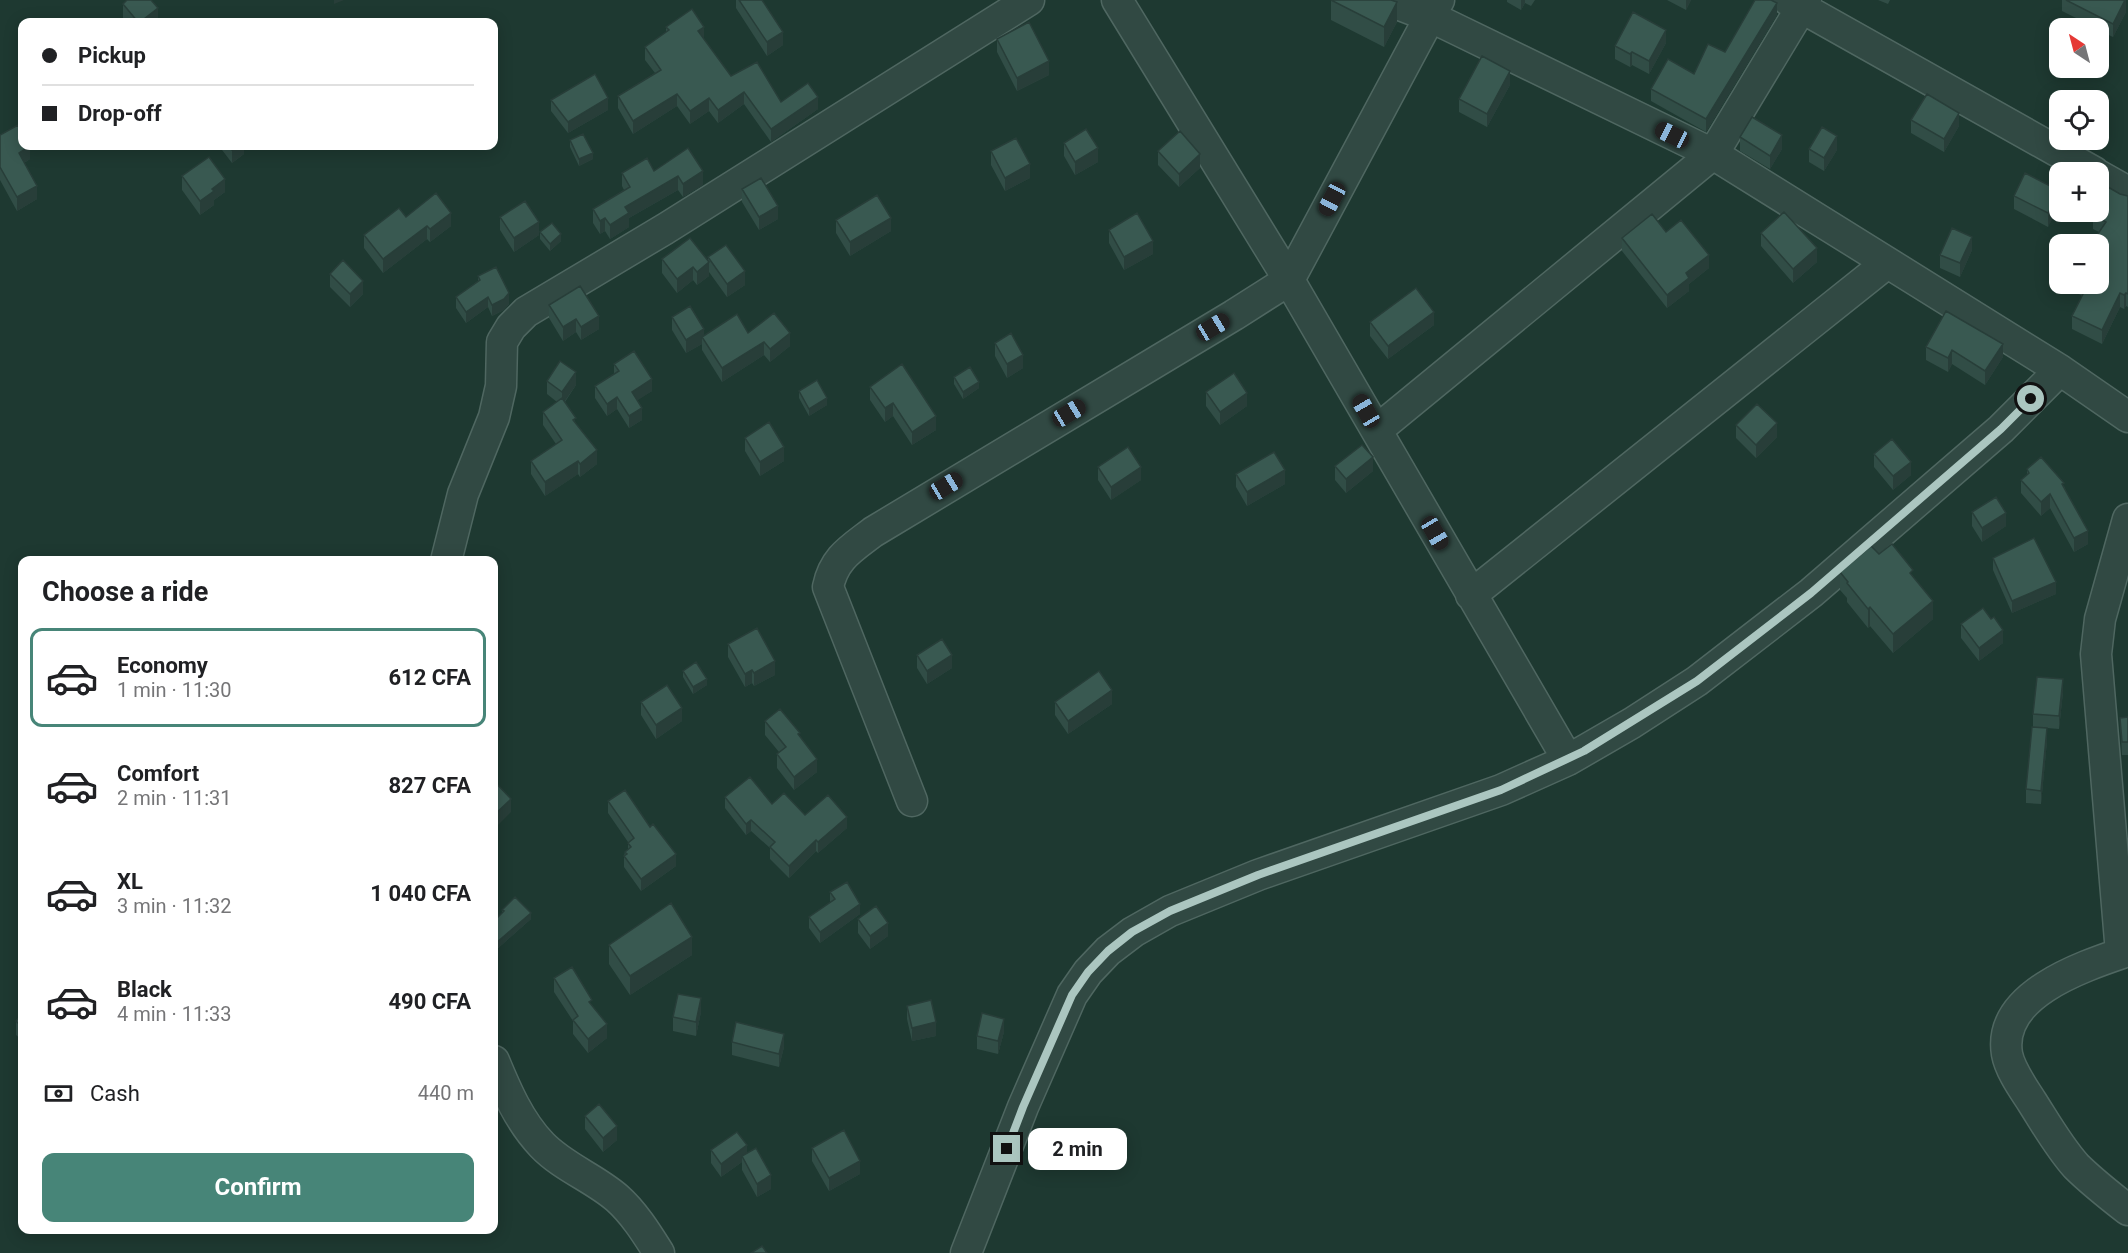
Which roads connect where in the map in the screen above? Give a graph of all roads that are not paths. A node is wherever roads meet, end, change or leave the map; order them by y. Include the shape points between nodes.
1 (1029, 0) edge
2 (1117, 0) edge
3 (1387, 0) edge
4 (1799, 2) edge
5 (1434, 8) edge
6 (1713, 154) junction
7 (2077, 162) edge
8 (2109, 181) edge
9 (2128, 192) edge
10 (1887, 263) junction
11 (1289, 280) junction
12 (2060, 370) junction
13 (2128, 417) edge
14 (1377, 430) junction
15 (2128, 519) edge
16 (447, 556) edge
17 (1470, 595) junction
18 (1568, 760) junction
19 (912, 801) dead end
20 (2125, 952) edge
21 (498, 1070) edge
22 (2128, 1210) edge
23 (659, 1253) edge
24 (966, 1253) edge

1 - 16 street via 526,312 502,342 501,386 494,417 463,494
2 - 11 street
3 - 5 street
4 - 6 street
4 - 7 street
5 - 6 street
5 - 11 street
6 - 10 street
6 - 14 street
8 - 9 street
10 - 12 street
10 - 17 street
11 - 14 street
11 - 19 street via 916,504 873,532 831,570 828,587
12 - 13 street
12 - 18 street via 2001,429 1811,593 1697,681
14 - 17 street
15 - 20 street via 2100,619 2096,654
17 - 18 street
18 - 24 street via 1501,790 1258,875 1170,911 1108,951 1072,995
20 - 22 street via 2047,985 2028,1000 2005,1036 2007,1057 2053,1136 2076,1165
21 - 23 street via 510,1097 541,1144 617,1198

